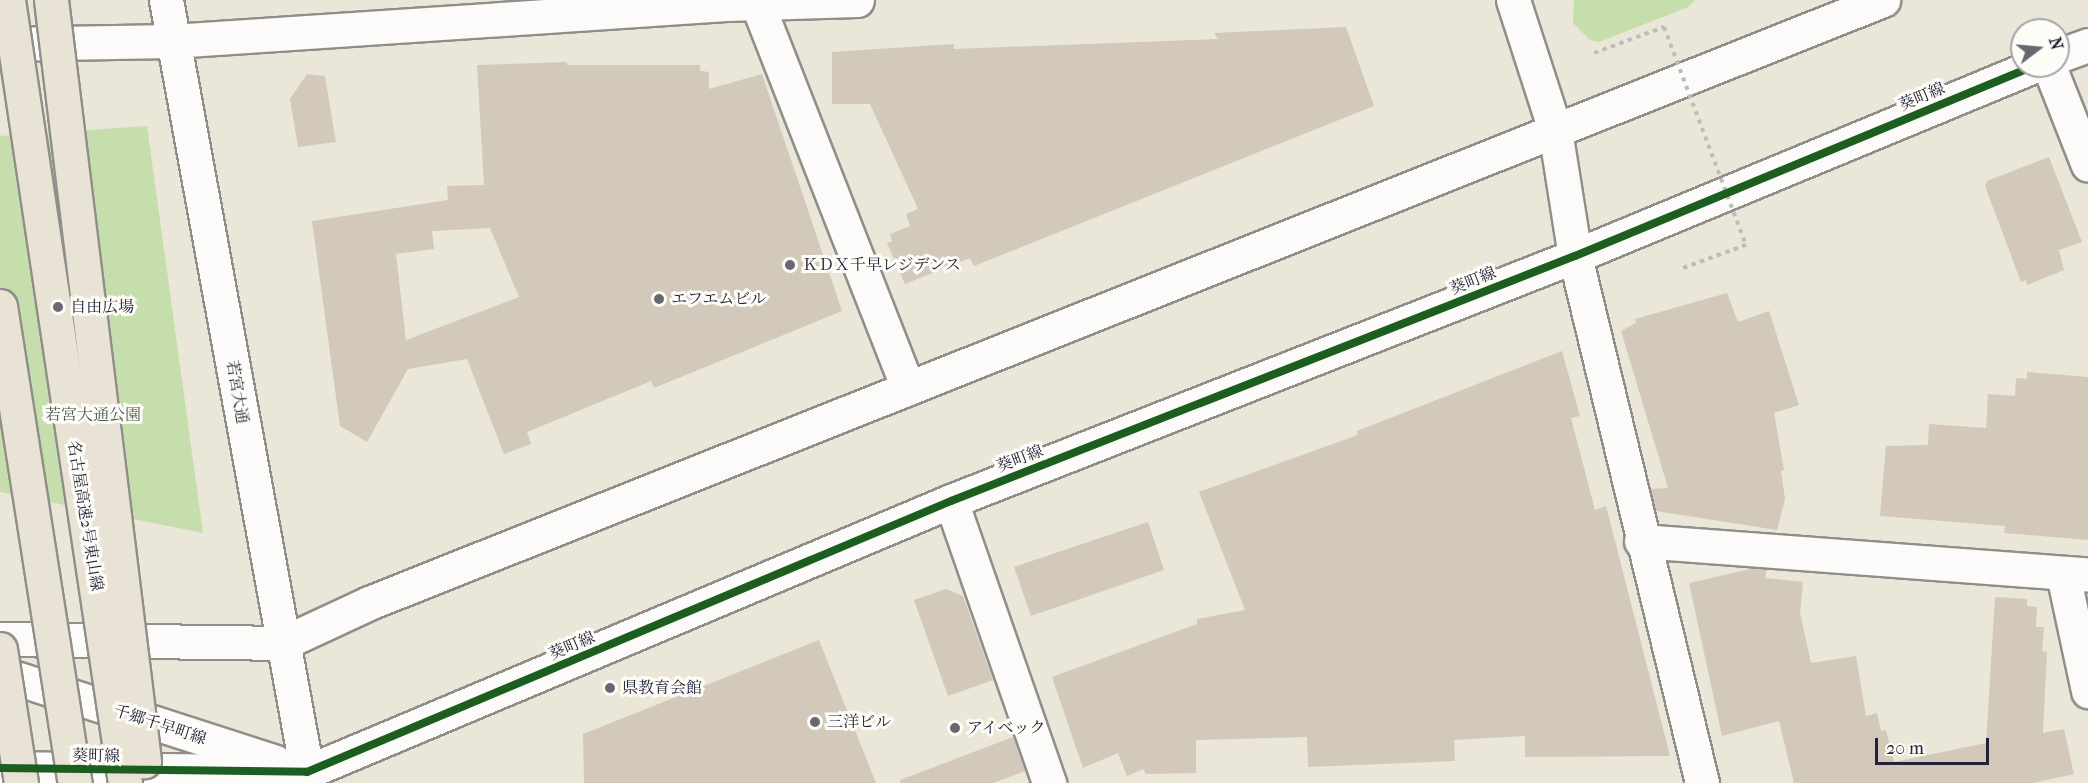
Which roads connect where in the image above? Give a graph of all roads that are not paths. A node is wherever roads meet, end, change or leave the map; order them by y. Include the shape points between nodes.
1 (8, 0) edge
2 (51, 0) edge
3 (166, 0) edge
4 (857, 0) edge
5 (1513, 0) edge
6 (1883, 0) edge
7 (736, 2) edge
8 (172, 41) junction
9 (0, 44) edge
10 (2088, 45) edge
11 (2070, 52) edge
12 (2010, 76) edge
13 (2054, 78) edge
14 (1555, 130) junction
15 (2088, 165) edge
16 (1575, 256) junction
17 (0, 306) edge
18 (89, 308) junction
19 (54, 313) junction
20 (908, 388) junction
21 (951, 501) junction
22 (1641, 541) junction
23 (2076, 575) edge
24 (0, 639) edge
25 (283, 643) junction
26 (0, 649) edge
27 (0, 673) edge
28 (2088, 691) edge
29 (0, 768) edge
30 (311, 779) edge
31 (21, 783) edge
32 (75, 783) edge
33 (125, 783) edge
34 (136, 783) edge
35 (146, 783) edge
36 (156, 783) edge
37 (1049, 783) edge
38 (1702, 783) edge

1 - 19 highway, 名古屋高速2号東山線, bridge
2 - 18 highway, bridge
3 - 8 street, 若宮大通
4 - 7 street
5 - 14 street
6 - 14 street
7 - 8 street
7 - 20 street
8 - 9 street
8 - 25 street, 若宮大通
10 - 11 street
12 - 16 street, 葵町線
13 - 15 street
14 - 16 street
14 - 20 street
16 - 21 street, 葵町線
16 - 22 street
17 - 32 highway, bridge
18 - 35 highway, bridge
18 - 36 highway, bridge
19 - 33 highway, 名古屋高速2号東山線, bridge
19 - 34 highway, bridge
20 - 25 street via 360,607
21 - 30 street, 葵町線
21 - 37 street
22 - 23 street
22 - 38 street
23 - 28 street
24 - 25 street
25 - 30 street, 若宮大通
26 - 31 highway, bridge
27 - 30 street, 千郷千早町線
29 - 30 street, 葵町線

